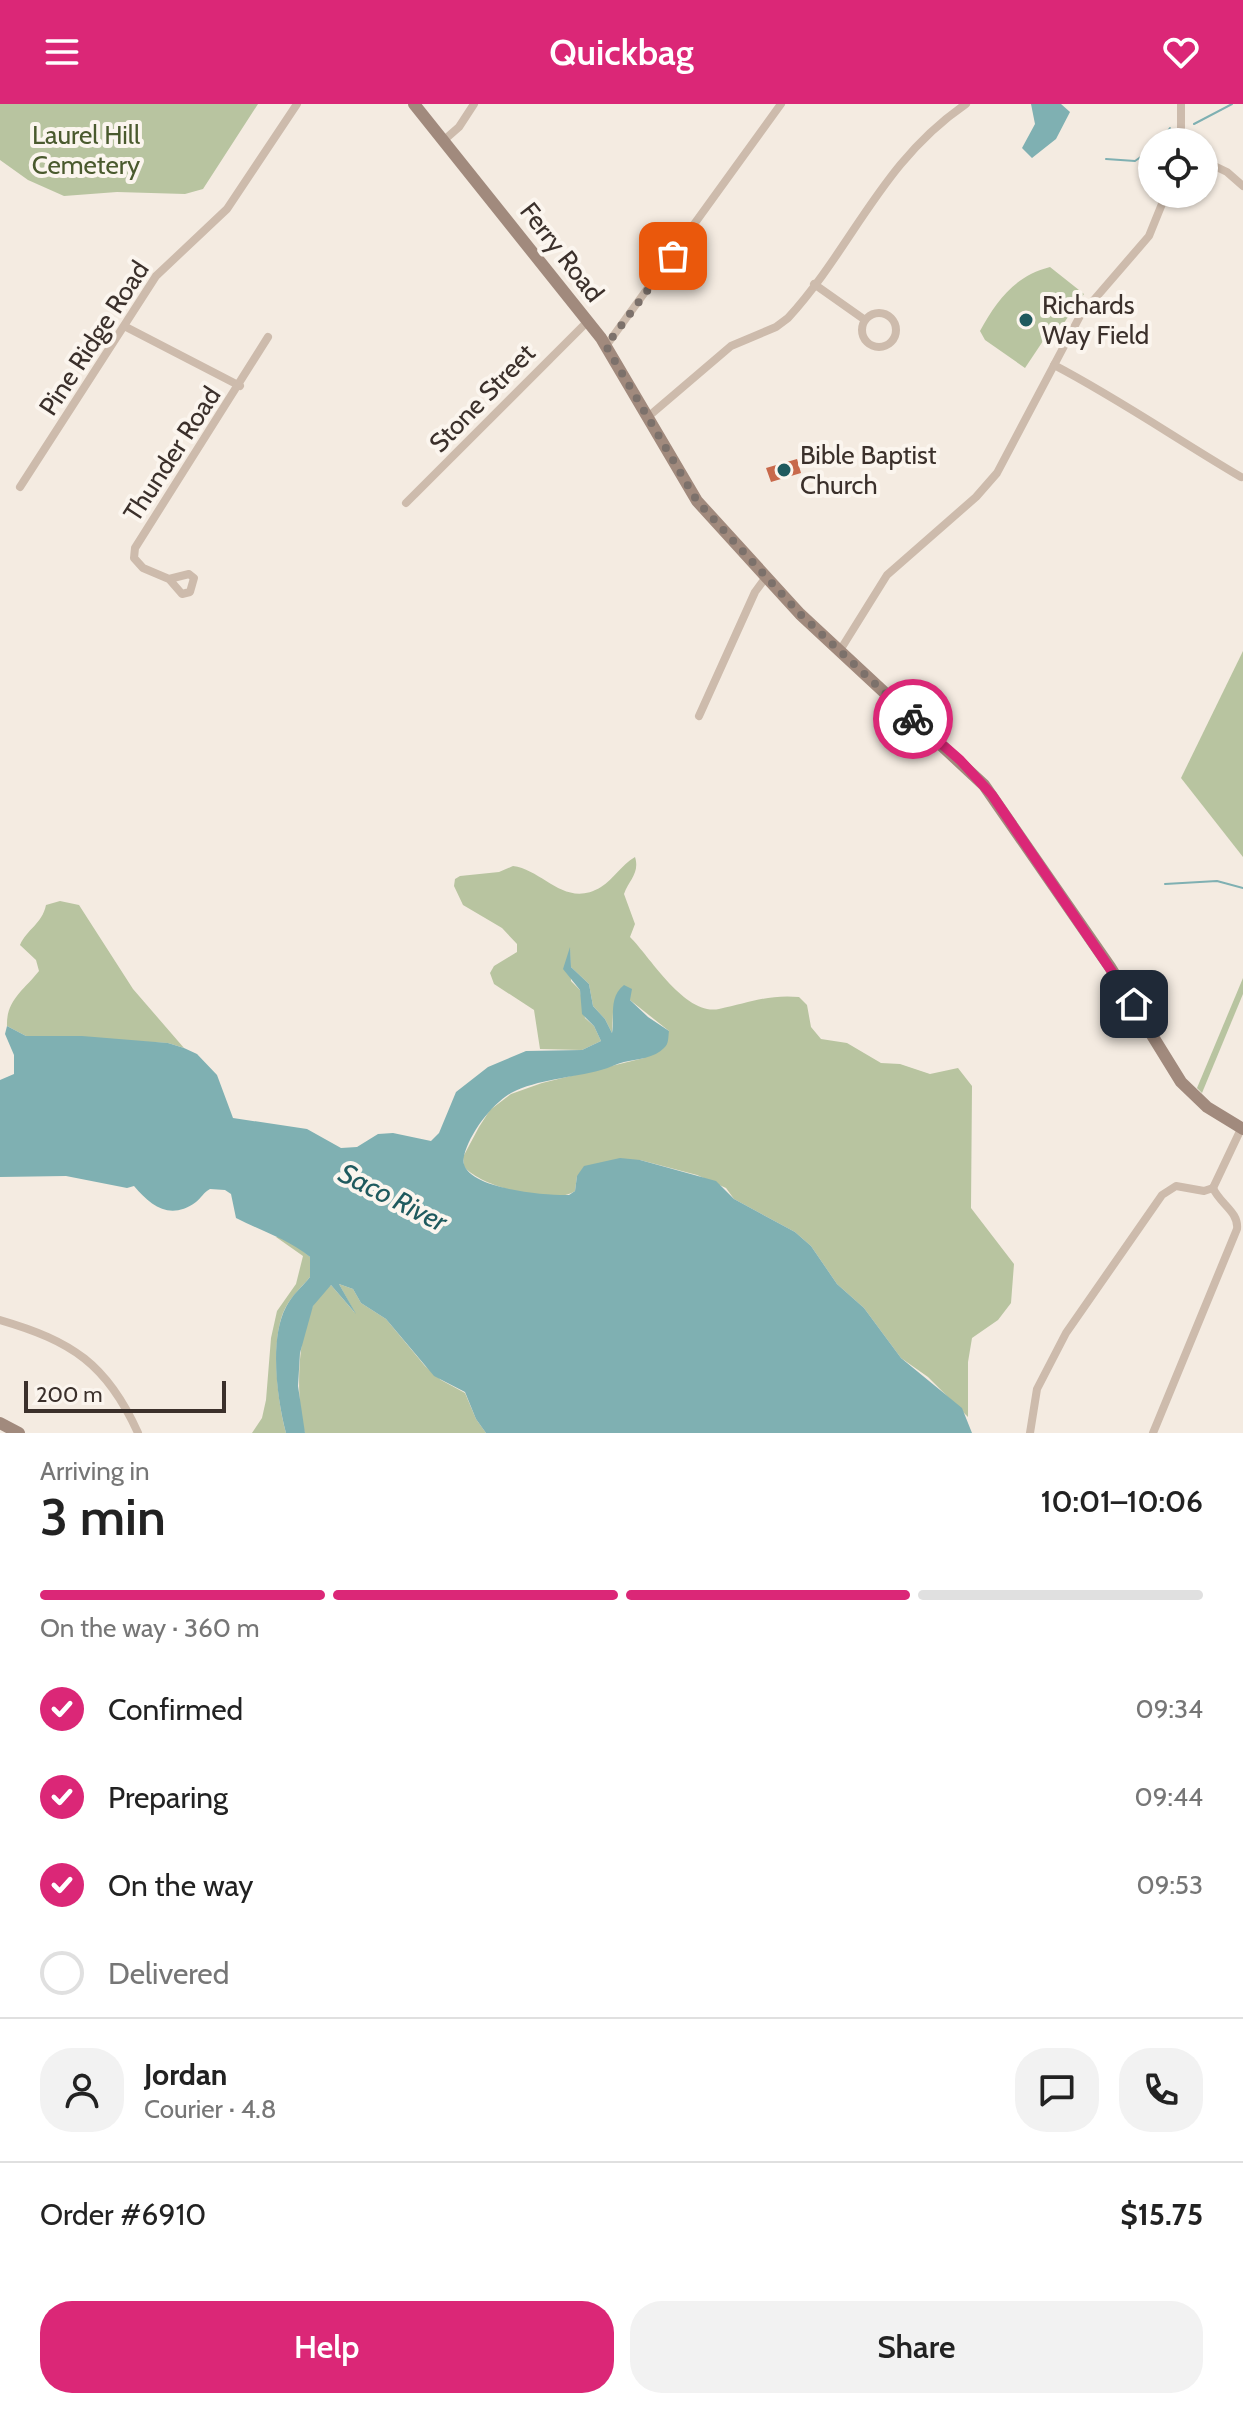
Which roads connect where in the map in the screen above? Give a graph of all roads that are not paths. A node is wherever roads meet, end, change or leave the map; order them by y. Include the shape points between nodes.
1 (297, 104) edge
2 (414, 104) edge
3 (474, 104) edge
4 (781, 104) edge
5 (966, 104) edge
6 (1181, 104) edge
7 (1181, 128) edge
8 (443, 141) junction
9 (1218, 168) edge
10 (1243, 186) edge
11 (1160, 208) edge
12 (814, 284) junction
13 (865, 320) junction
14 (588, 321) junction
15 (126, 327) junction
16 (268, 337) dead end
17 (606, 346) junction
18 (1054, 365) junction
19 (240, 386) junction
20 (649, 416) junction
21 (1241, 477) dead end
22 (20, 487) dead end
23 (406, 503) dead end
24 (766, 577) junction
25 (169, 579) dead end
26 (836, 649) junction
27 (699, 716) dead end
28 (1242, 1129) edge
29 (1213, 1188) junction
30 (0, 1320) edge
31 (0, 1423) edge
32 (19, 1433) edge
33 (138, 1433) edge
34 (1030, 1433) edge
35 (1153, 1433) edge

1 - 15 street, Pine Ridge Road via 231,204 156,276
2 - 8 main road, Ferry Road
3 - 8 street
4 - 17 street
5 - 12 street via 895,169
6 - 7 street
8 - 14 main road, Ferry Road
9 - 10 street
11 - 18 street via 1149,236 1088,304
12 - 13 street
12 - 20 street via 780,325 731,346
13 - 13 street via 863,333 872,345 884,346 893,338 896,327 886,315 875,313
14 - 17 main road, Ferry Road
14 - 23 street, Stone Street
15 - 19 street
15 - 22 street, Pine Ridge Road
16 - 19 street, Thunder Road
17 - 20 main road, Ferry Road
18 - 21 street
18 - 26 street via 993,479 894,568
19 - 25 street, Thunder Road via 135,548 138,564
20 - 24 main road, Ferry Road via 688,487
24 - 26 main road, Ferry Road
24 - 27 street
26 - 28 main road, Ferry Road via 984,785 1110,967 1181,1082
28 - 29 street
29 - 34 street via 1176,1186 1162,1195 1066,1333 1037,1389
29 - 35 street via 1236,1217 1237,1229
30 - 33 street via 66,1344 98,1368 121,1397
31 - 32 main road

